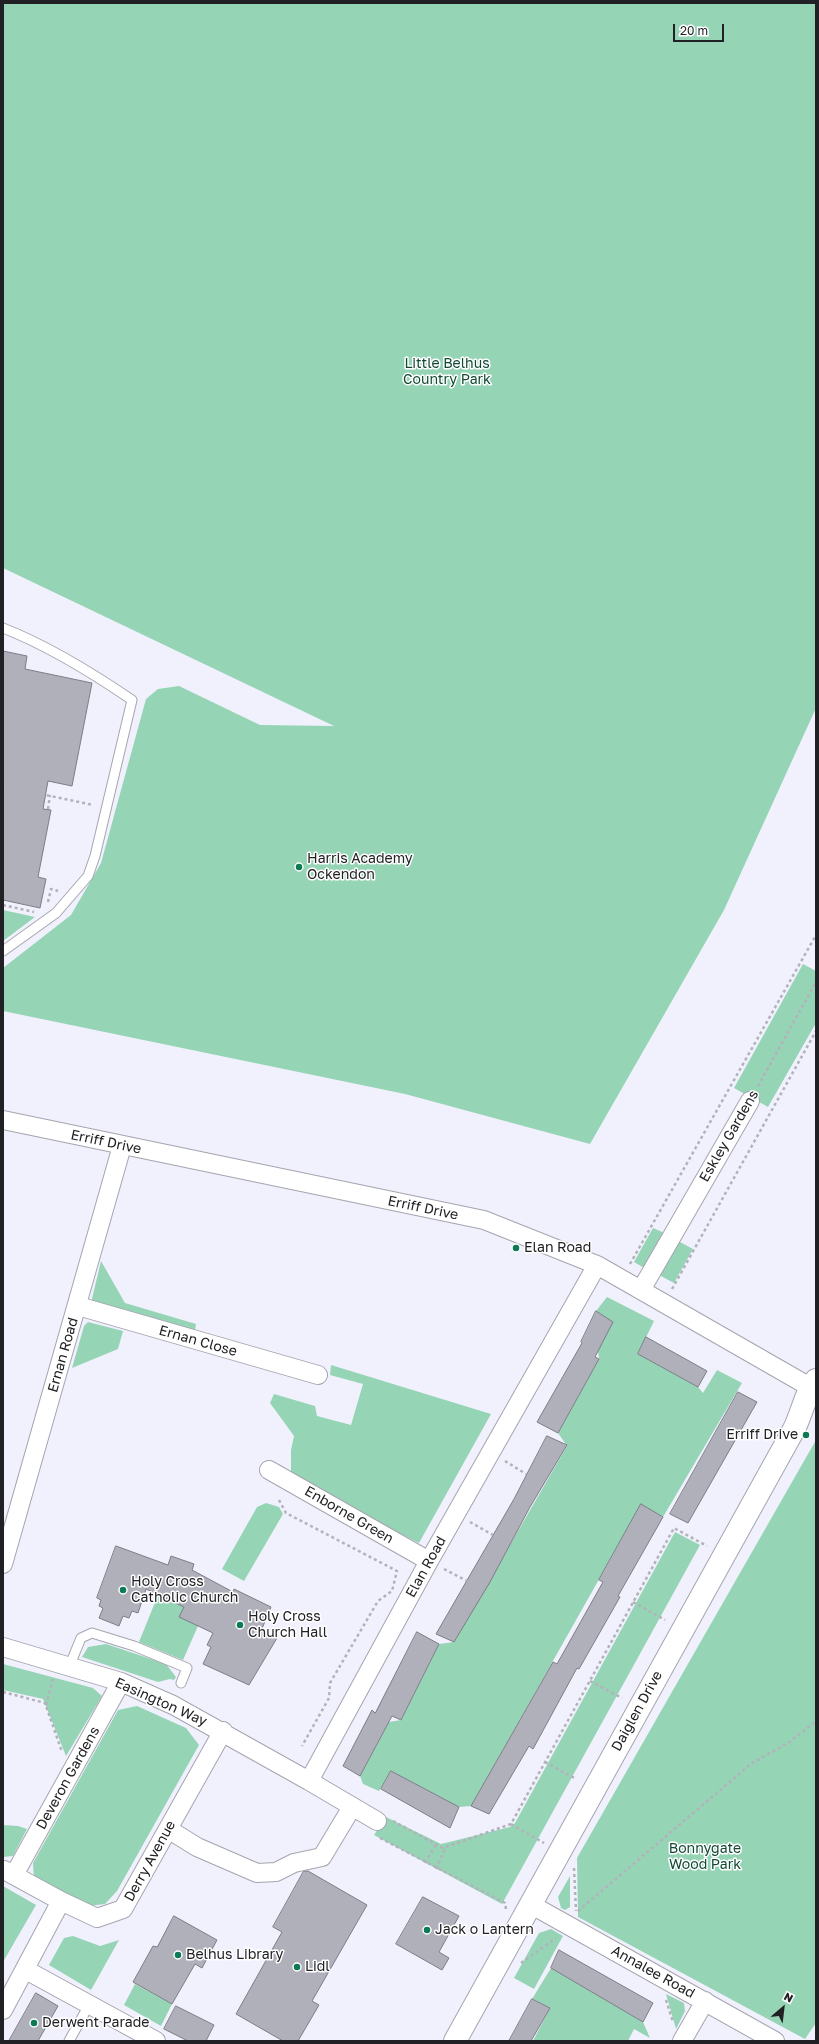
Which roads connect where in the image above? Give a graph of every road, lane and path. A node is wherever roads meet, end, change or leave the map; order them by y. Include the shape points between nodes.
1 (3, 628) edge
2 (43, 780) dead end
3 (3, 786) edge
4 (41, 794) junction
5 (50, 795) junction
6 (48, 809) dead end
7 (94, 810) dead end
8 (72, 897) junction
9 (3, 905) edge
10 (46, 908) dead end
11 (38, 914) dead end
12 (816, 935) edge
13 (3, 951) edge
14 (816, 982) edge
15 (816, 1031) edge
16 (750, 1100) joint
17 (3, 1120) edge
18 (122, 1146) junction
19 (597, 1265) junction
20 (630, 1265) dead end
21 (672, 1289) dead end
22 (641, 1290) junction
23 (78, 1306) junction
24 (318, 1375) dead end
25 (813, 1384) edge
26 (491, 1452) junction
27 (269, 1470) dead end
28 (526, 1474) dead end
29 (279, 1500) dead end
30 (456, 1515) junction
31 (493, 1535) dead end
32 (707, 1546) dead end
33 (429, 1561) junction
34 (3, 1564) edge
35 (467, 1581) dead end
36 (633, 1602) junction
37 (665, 1620) dead end
38 (3, 1647) edge
39 (62, 1670) junction
40 (590, 1681) junction
41 (121, 1682) junction
42 (181, 1683) dead end
43 (3, 1692) edge
44 (622, 1698) dead end
45 (46, 1706) junction
46 (816, 1721) edge
47 (223, 1731) junction
48 (302, 1746) dead end
49 (64, 1758) dead end
50 (545, 1762) junction
51 (576, 1780) dead end
52 (309, 1781) junction
53 (352, 1806) junction
54 (511, 1824) junction
55 (381, 1826) junction
56 (168, 1830) junction
57 (541, 1841) dead end
58 (436, 1844) junction
59 (446, 1847) junction
60 (425, 1863) junction
61 (436, 1869) junction
62 (9, 1872) edge
63 (61, 1901) junction
64 (526, 1913) junction
65 (576, 1913) dead end
66 (558, 1937) dead end
67 (517, 1966) dead end
68 (26, 1970) junction
69 (665, 1994) dead end
70 (705, 2001) junction
71 (4, 2004) edge
72 (89, 2005) junction
73 (678, 2034) edge
74 (69, 2041) edge
75 (156, 2041) edge
76 (455, 2041) edge
77 (774, 2041) edge

1 - 8 lane via 38,642 102,679 132,700 96,856 88,876
2 - 4 path
3 - 4 path
4 - 5 path
5 - 6 path
5 - 7 path via 93,804
8 - 10 path via 51,889
8 - 13 lane via 56,913
9 - 11 path
12 - 20 path
14 - 16 path, Eskley Gardens
15 - 21 path
16 - 22 street, Eskley Gardens
17 - 18 street, Erriff Drive
18 - 19 street, Erriff Drive via 484,1220
18 - 23 street, Ernan Road
19 - 22 street, Erriff Drive
19 - 26 street, Elan Road
22 - 25 street, Erriff Drive
23 - 24 street, Ernan Close
23 - 34 street, Ernan Road
25 - 64 street, Daiglen Drive via 801,1416
26 - 28 path
26 - 30 street, Elan Road
27 - 33 street, Enborne Green
29 - 48 path via 286,1513 397,1571 392,1591 378,1601 330,1682 329,1698
30 - 31 path
30 - 33 street, Elan Road
32 - 36 path via 674,1528
33 - 35 path
33 - 52 street, Elan Road
36 - 37 path
36 - 40 path
38 - 39 street, Easington Way
39 - 41 street, Easington Way
39 - 42 lane via 81,1638 92,1633 134,1646 188,1668
39 - 45 path
40 - 44 path
40 - 50 path
41 - 47 street, Easington Way
41 - 62 street, Deveron Gardens
43 - 45 path via 45,1703
45 - 49 path
46 - 65 path via 788,1743 752,1763
47 - 52 street, Easington Way
47 - 56 street, Derry Avenue
50 - 51 path
50 - 54 path
52 - 53 street
53 - 55 street
53 - 56 street via 322,1858 294,1863 276,1872 257,1873 198,1847
54 - 57 path
54 - 59 path
55 - 58 path
55 - 60 path
56 - 63 street, Derry Avenue via 123,1909 97,1918
58 - 59 path
58 - 60 path
59 - 61 path
60 - 61 path
61 - 64 path via 505,1903 507,1912
62 - 63 street, Deveron Gardens
63 - 68 street
64 - 70 street, Annalee Road
64 - 76 street, Daiglen Drive
66 - 67 path
68 - 71 street
68 - 72 street
69 - 73 path
70 - 73 street
70 - 77 street, Annalee Road
72 - 74 lane
72 - 75 street

